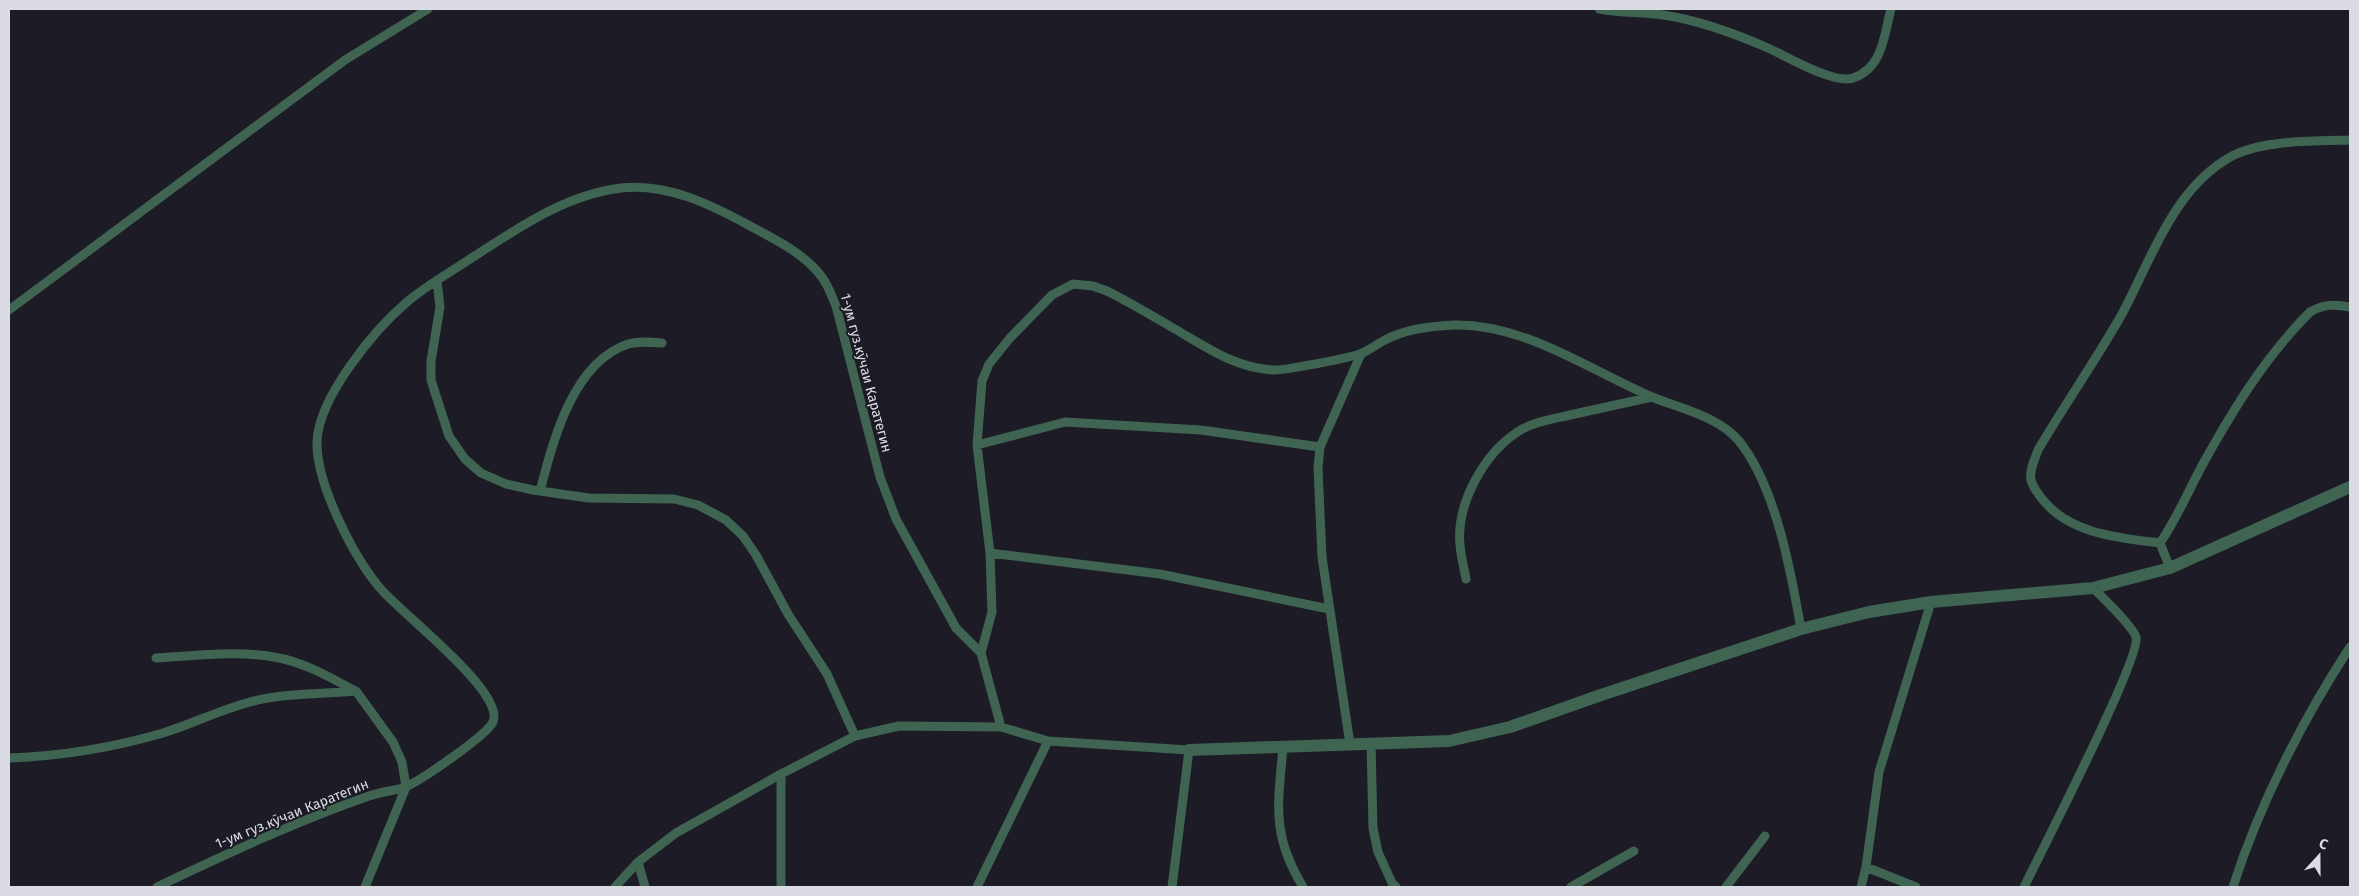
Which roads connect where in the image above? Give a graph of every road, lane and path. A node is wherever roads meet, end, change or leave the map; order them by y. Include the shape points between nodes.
1 (428, 9) edge
2 (1599, 9) edge
3 (1891, 9) edge
4 (2350, 140) edge
5 (438, 280) junction
6 (2350, 307) edge
7 (9, 310) edge
8 (662, 343) dead end
9 (1361, 354) junction
10 (1652, 397) junction
11 (977, 445) junction
12 (1320, 447) junction
13 (2350, 487) edge
14 (540, 492) junction
15 (2160, 543) junction
16 (990, 552) junction
17 (2170, 568) junction
18 (1466, 579) dead end
19 (2093, 588) junction
20 (1931, 602) junction
21 (1329, 609) junction
22 (1801, 629) junction
23 (2350, 647) edge
24 (981, 653) junction
25 (156, 658) dead end
26 (356, 691) junction
27 (1001, 727) junction
28 (855, 736) junction
29 (1048, 741) junction
30 (1350, 744) junction
31 (1371, 744) junction
32 (1283, 747) junction
33 (1189, 750) junction
34 (9, 758) edge
35 (781, 774) junction
36 (406, 787) junction
37 (1765, 836) dead end
38 (1634, 851) dead end
39 (638, 862) junction
40 (1866, 868) junction
41 (158, 887) edge
42 (365, 887) edge
43 (615, 887) edge
44 (645, 887) edge
45 (781, 887) edge
46 (977, 887) edge
47 (1172, 887) edge
48 (1303, 887) edge
49 (1396, 887) edge
50 (1571, 887) edge
51 (1726, 887) edge
52 (1861, 887) edge
53 (1916, 887) edge
54 (2024, 887) edge
55 (2233, 887) edge

1 - 7 lane via 345,60
2 - 3 lane via 1664,15 1697,24 1755,42 1819,71 1849,80 1866,72 1874,62 1884,43
4 - 15 lane via 2261,146 2236,154 2202,178 2163,234 2122,314 2038,450 2031,479 2041,498 2061,518 2104,534
5 - 14 lane via 439,318 431,380 449,436 465,459 481,473 506,484
5 - 24 lane, 1-ум гуз.кӯчаи Каратегин via 544,213 587,194 620,188 645,187 690,197 720,210 793,252 815,268 836,306 880,477 896,519 956,628
5 - 36 lane, 1-ум гуз.кӯчаи Каратегин via 406,303 368,344 338,384 322,415 317,440 320,468 337,517 361,562 379,588 479,683 494,711 490,726
6 - 15 lane via 2335,304 2320,306 2310,312 2265,361 2222,430
8 - 14 lane via 644,341 628,344 615,350 594,368 570,400 560,421
9 - 10 lane via 1386,338 1409,330 1455,325 1490,330 1526,338 1572,356
9 - 11 lane via 1276,370 1257,367 1216,353 1107,291 1073,284 1052,295 1039,307 990,364 982,381
9 - 12 lane
10 - 18 lane via 1541,422 1520,430 1503,444 1472,487 1464,510 1460,545
10 - 22 lane via 1717,424 1739,441 1771,499
11 - 12 lane via 1065,422 1201,430
11 - 16 lane
12 - 21 lane via 1318,496
13 - 17 street
14 - 28 lane via 589,498 674,499 698,505 726,520 756,555 788,614 827,674
15 - 17 lane
16 - 21 lane via 1160,574
16 - 24 lane via 992,612
17 - 19 street
19 - 20 street
19 - 54 lane via 2135,634 2136,647
20 - 22 street via 1869,612
20 - 40 lane via 1879,772
21 - 30 lane
22 - 31 street via 1601,694 1510,728 1450,741
23 - 55 lane via 2328,682 2268,797
24 - 27 lane, 1-ум гуз.кӯчаи Каратегин
25 - 26 lane via 275,657 322,672
26 - 34 lane via 251,702 164,732 96,750
26 - 36 lane via 393,742 402,762
27 - 28 lane via 900,726
27 - 29 lane
28 - 35 lane
29 - 33 lane
29 - 46 lane
30 - 31 street
30 - 32 street
31 - 49 lane via 1372,828 1378,852
32 - 33 street
32 - 48 lane via 1279,832
33 - 47 lane
35 - 39 lane via 676,833
35 - 45 lane
36 - 41 lane, 1-ум гуз.кӯчаи Каратегин via 344,806
36 - 42 lane
37 - 51 lane
38 - 50 lane
39 - 43 lane
39 - 44 lane
40 - 52 lane
40 - 53 lane

